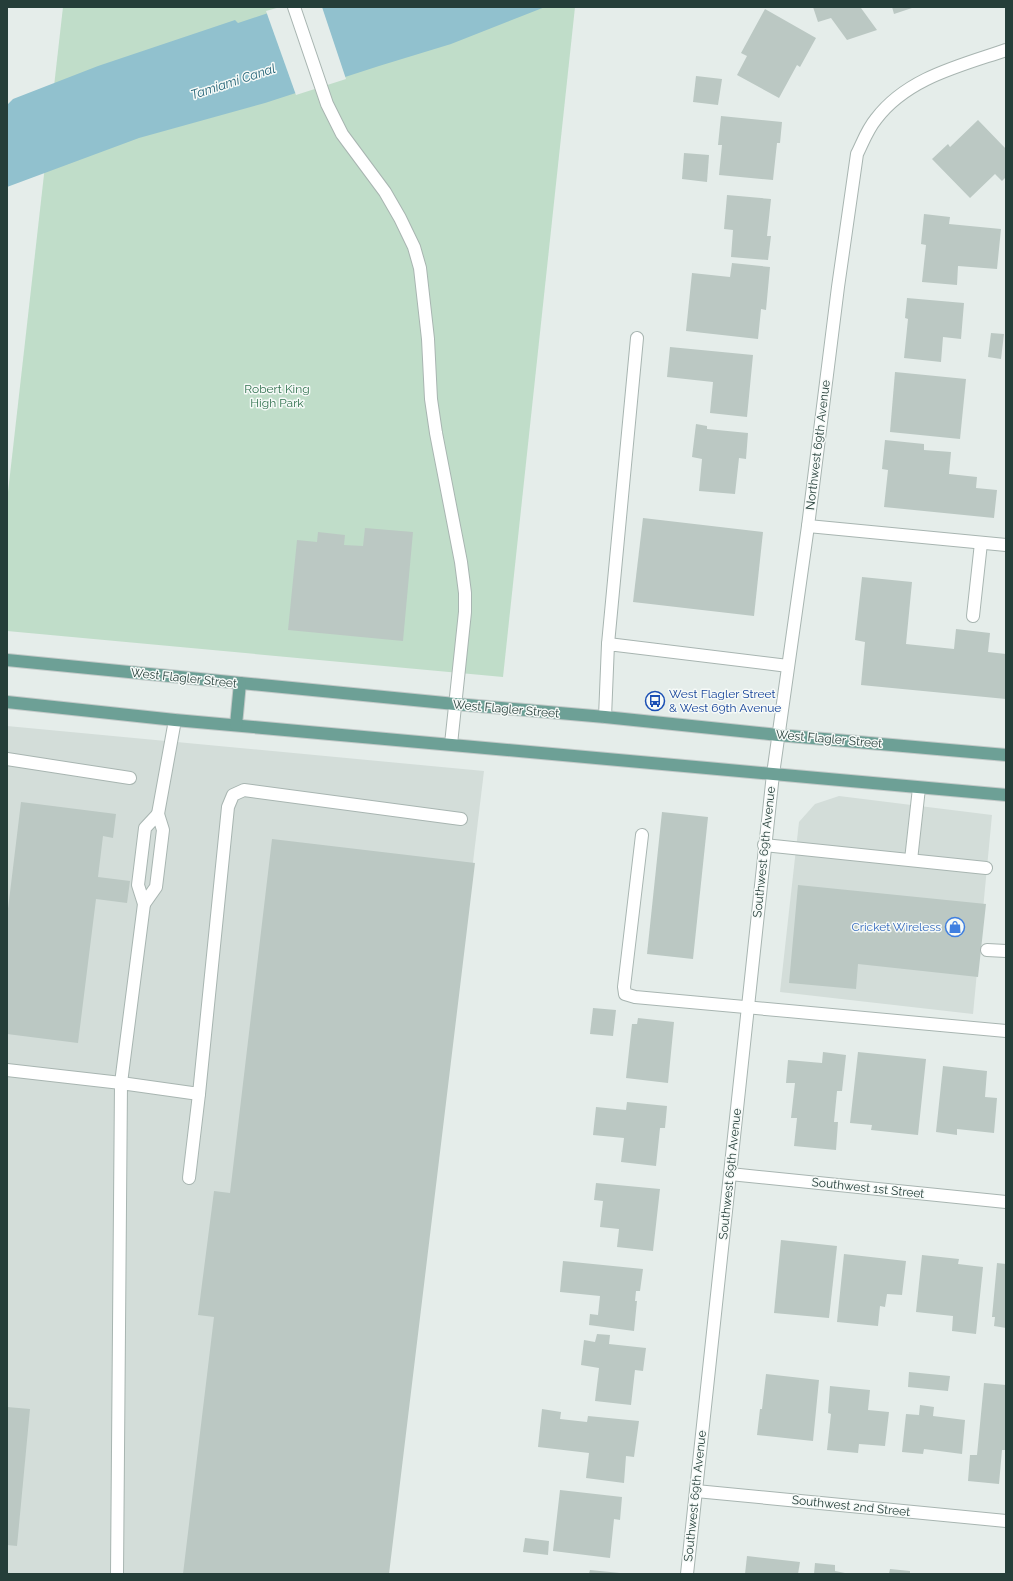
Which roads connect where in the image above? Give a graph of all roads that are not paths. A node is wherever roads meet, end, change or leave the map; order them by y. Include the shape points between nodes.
1 (294, 7) edge
2 (1006, 50) edge
3 (637, 338) dead end
4 (808, 526) junction
5 (981, 543) junction
6 (1006, 545) edge
7 (973, 616) dead end
8 (608, 644) junction
9 (7, 660) edge
10 (788, 666) junction
11 (240, 683) junction
12 (7, 702) edge
13 (455, 704) junction
14 (605, 717) junction
15 (175, 720) junction
16 (236, 726) junction
17 (778, 735) junction
18 (451, 744) junction
19 (1006, 755) edge
20 (7, 760) edge
21 (772, 774) junction
22 (130, 778) dead end
23 (919, 788) junction
24 (1006, 795) edge
25 (158, 814) junction
26 (461, 819) dead end
27 (642, 835) dead end
28 (764, 845) junction
29 (911, 860) junction
30 (986, 868) dead end
31 (144, 904) junction
32 (987, 950) dead end
33 (1006, 951) edge
34 (749, 1007) junction
35 (1006, 1031) edge
36 (7, 1070) edge
37 (121, 1084) junction
38 (199, 1094) junction
39 (730, 1174) junction
40 (189, 1178) dead end
41 (1006, 1202) edge
42 (696, 1491) junction
43 (1006, 1521) edge
44 (117, 1574) edge
45 (687, 1574) edge

1 - 13 street via 322,93 333,116 342,134 385,192 400,218 414,247 420,268 428,339 431,399 465,593
2 - 4 street, Northwest 69th Avenue via 916,83 889,104 875,120 857,154 824,389
3 - 8 street
4 - 5 street
4 - 10 street, Northwest 69th Avenue
5 - 6 street
5 - 7 street
8 - 10 street
8 - 14 street
9 - 11 main road, West Flagler Street
10 - 17 street, Northwest 69th Avenue
11 - 13 main road, West Flagler Street
11 - 16 main road
12 - 15 main road
13 - 14 main road, West Flagler Street
13 - 18 street
14 - 17 main road, West Flagler Street
15 - 16 main road
15 - 25 street
16 - 18 main road
17 - 19 main road, West Flagler Street
17 - 21 street, Northwest 69th Avenue
18 - 21 main road
20 - 22 street
21 - 23 main road
21 - 28 street, Southwest 69th Avenue
23 - 24 main road
23 - 29 street
25 - 31 street via 163,830 156,887
25 - 31 street via 145,828 138,885
26 - 38 street via 244,790 233,795 228,807
27 - 34 street via 625,994
28 - 29 street
28 - 34 street, Southwest 69th Avenue
29 - 30 street
31 - 37 street
32 - 33 street
34 - 35 street
34 - 39 street, Southwest 69th Avenue
36 - 37 street
37 - 38 street
37 - 44 street
38 - 40 street
39 - 41 street, Southwest 1st Street
39 - 42 street, Southwest 69th Avenue
42 - 43 street, Southwest 2nd Street
42 - 45 street, Southwest 69th Avenue

